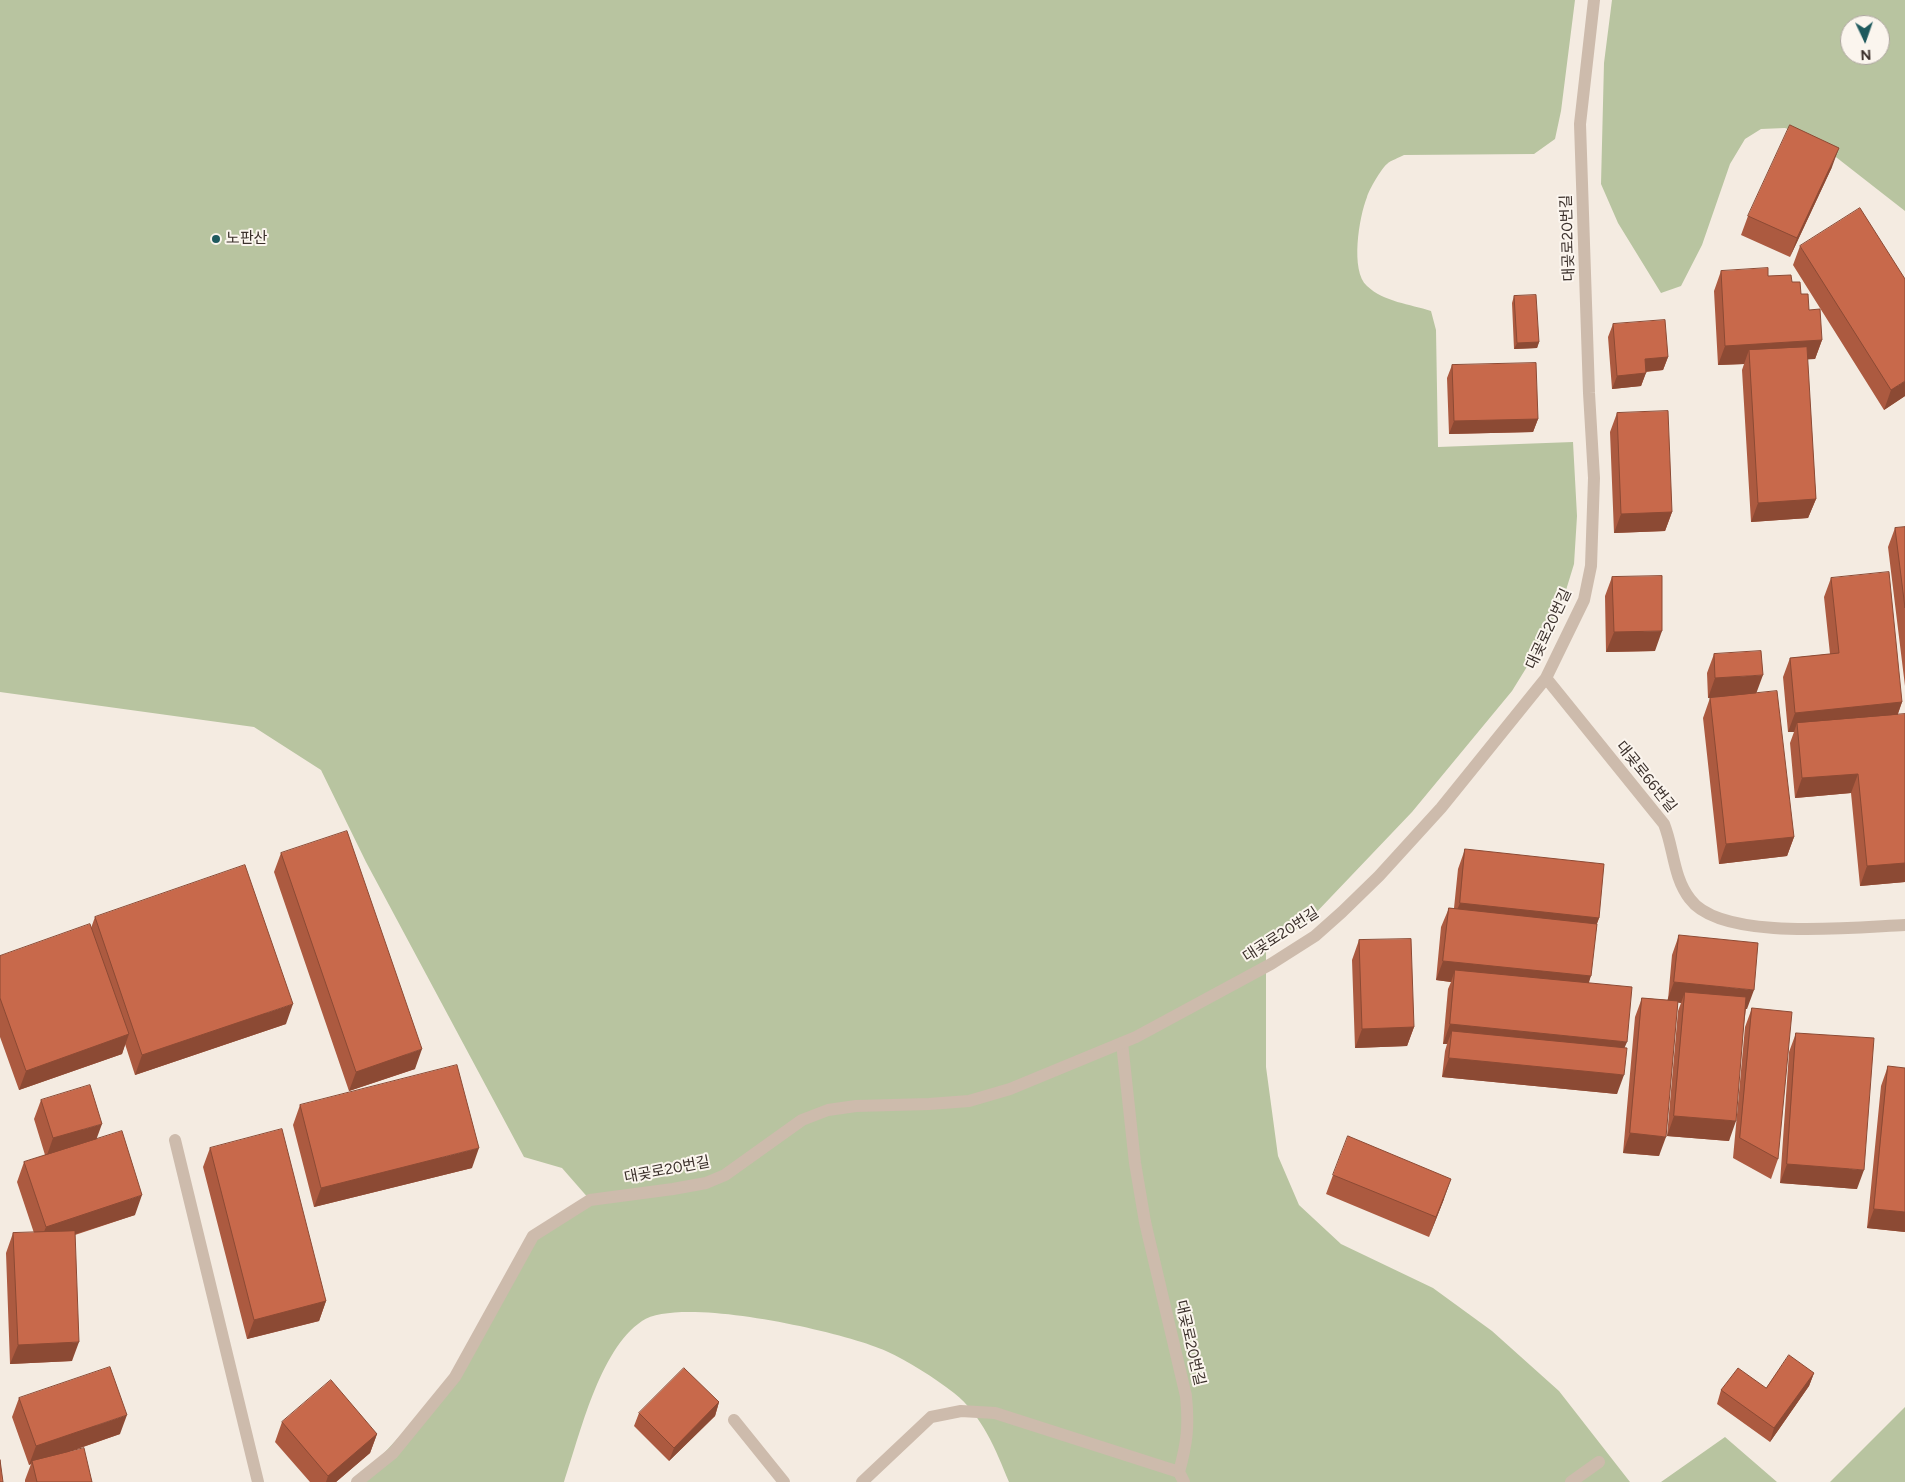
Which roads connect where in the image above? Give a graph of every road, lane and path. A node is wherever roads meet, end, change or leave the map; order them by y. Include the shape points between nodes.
1 (1594, 0) edge
2 (1546, 678) junction
3 (1905, 925) edge
4 (1122, 1043) junction
5 (175, 1140) dead end
6 (734, 1420) dead end
7 (1599, 1462) dead end
8 (1181, 1477) edge
9 (258, 1482) edge
10 (358, 1482) edge
11 (784, 1482) edge
12 (862, 1482) edge
13 (1571, 1482) edge

1 - 2 street, 대곶로20번길 via 1580,124 1594,478 1591,566 1584,600
2 - 3 street, 대곶로66번길 via 1664,824 1680,882 1691,901 1704,911 1729,922 1760,927
2 - 4 street, 대곶로20번길 via 1411,843 1315,936 1270,964
4 - 8 street, 대곶로20번길 via 1145,1222 1186,1396 1189,1423
4 - 10 street, 대곶로20번길 via 1010,1089 969,1101 828,1110 802,1120 725,1175 706,1183 590,1200 533,1236 455,1377 393,1453
5 - 9 street
6 - 11 street
7 - 13 street
8 - 12 street, 대곶로20번길 via 995,1413 961,1411 931,1416

